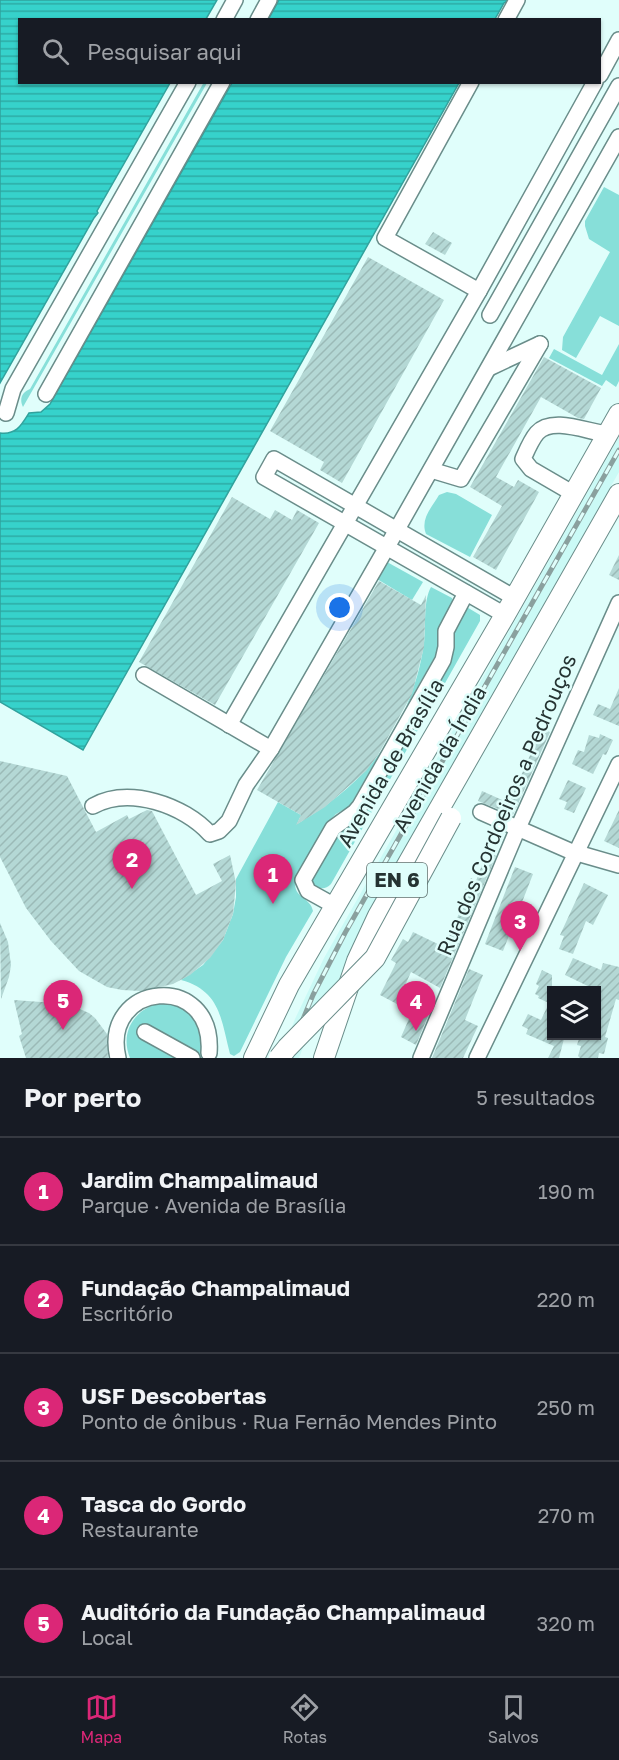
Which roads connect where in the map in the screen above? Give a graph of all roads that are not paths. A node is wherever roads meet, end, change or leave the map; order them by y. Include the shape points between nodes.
1 (235, 0) edge
2 (269, 0) edge
3 (517, 0) edge
4 (225, 18) edge
5 (259, 18) edge
6 (507, 18) edge
7 (619, 40) edge
8 (601, 73) edge
9 (187, 84) edge
10 (221, 84) edge
11 (470, 84) edge
12 (594, 84) edge
13 (619, 86) edge
14 (619, 137) edge
15 (479, 291) junction
16 (468, 310) junction
17 (490, 315) junction
18 (512, 328) junction
19 (489, 368) junction
20 (46, 394) dead end
21 (6, 413) dead end
22 (619, 414) edge
23 (607, 434) junction
24 (431, 470) junction
25 (574, 494) junction
26 (619, 494) edge
27 (355, 506) junction
28 (345, 523) junction
29 (398, 530) junction
30 (387, 548) junction
31 (458, 565) junction
32 (448, 582) junction
33 (466, 593) junction
34 (515, 598) junction
35 (619, 603) edge
36 (505, 615) junction
37 (144, 675) dead end
38 (229, 725) junction
39 (483, 732) junction
40 (271, 749) junction
41 (619, 764) edge
42 (93, 806) dead end
43 (481, 812) dead end
44 (518, 828) junction
45 (576, 853) junction
46 (619, 865) edge
47 (335, 906) junction
48 (145, 1032) dead end
49 (209, 1056) edge
50 (118, 1058) edge
51 (192, 1058) edge
52 (254, 1058) edge
53 (279, 1058) edge
54 (324, 1058) edge
55 (421, 1058) edge
56 (477, 1058) edge

1 - 4 street
2 - 5 street
3 - 6 street
7 - 8 street
9 - 21 street via 13,388
10 - 20 street
11 - 15 street via 385,238
12 - 15 street
13 - 17 street
14 - 18 street
15 - 16 street
16 - 17 street
16 - 27 street
17 - 18 street
18 - 19 street
19 - 24 street
19 - 24 street via 540,344 461,479
22 - 23 main road, Avenida de Brasília
23 - 25 main road, Avenida de Brasília
23 - 25 street via 551,424 538,431 530,444 523,459 531,469
24 - 29 street
25 - 34 main road, Avenida de Brasília
26 - 39 main road, Avenida da Índia / EN 6
27 - 28 street
27 - 28 street via 274,459 264,477
27 - 29 street
28 - 30 street
28 - 38 street
29 - 30 street
29 - 31 street
30 - 32 street
30 - 40 street
31 - 32 street
31 - 34 street
32 - 33 street
33 - 36 street
33 - 47 street via 446,631 443,660 360,806 333,828 303,880 309,891
34 - 36 main road, Avenida de Brasília
35 - 44 street, Rua dos Cordoeiros a Pedrouços
36 - 47 main road, Avenida de Brasília
37 - 38 street
38 - 40 street
39 - 53 main road, bridge via 451,818 375,958
39 - 54 main road, Avenida da Índia / EN 6 via 378,916 357,961
40 - 42 street via 246,785 230,821 210,834 176,808 118,797
41 - 45 street
43 - 44 street
44 - 45 street
44 - 55 street, Rua dos Cordoeiros a Pedrouços
45 - 46 street
45 - 56 street
47 - 52 main road, Avenida de Brasília via 289,985
48 - 51 street
49 - 50 street via 206,1022 184,999 168,995 138,1002 126,1012 115,1041

